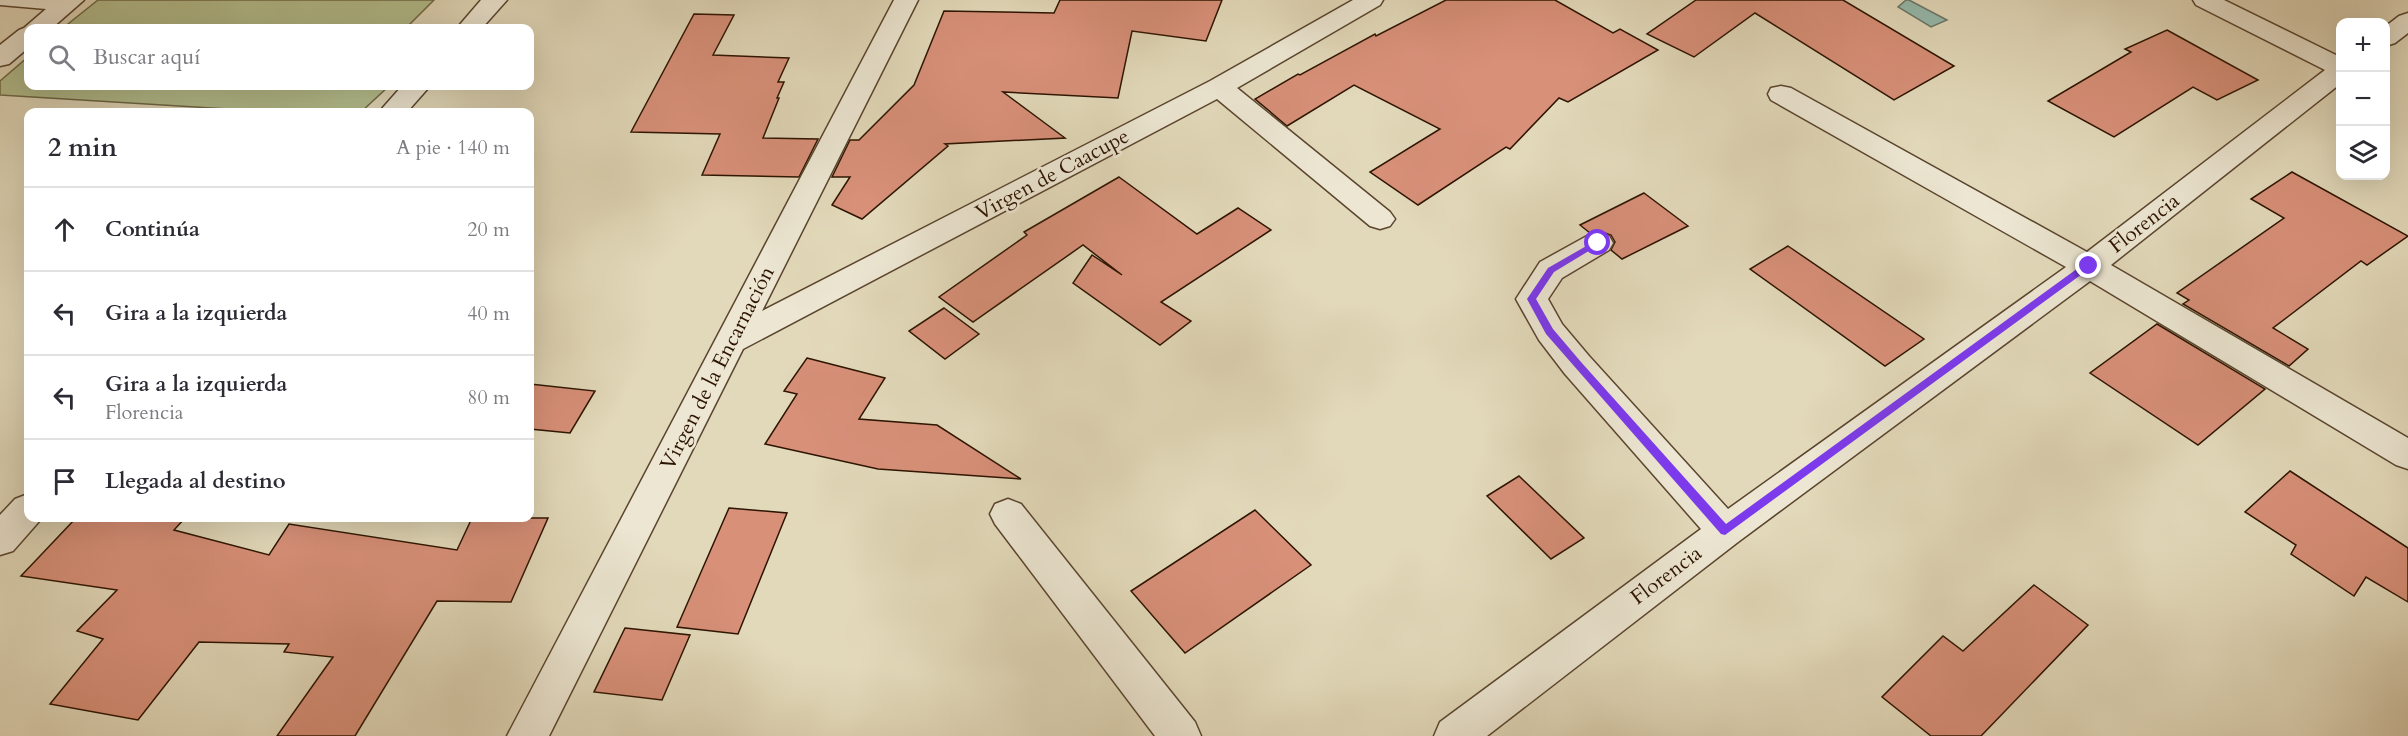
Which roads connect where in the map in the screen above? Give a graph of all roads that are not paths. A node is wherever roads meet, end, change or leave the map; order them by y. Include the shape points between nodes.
1 (9, 0) edge
2 (495, 0) edge
3 (906, 0) edge
4 (1371, 0) edge
5 (2205, 0) edge
6 (71, 1) edge
7 (2408, 21) edge
8 (42, 24) edge
9 (473, 24) edge
10 (2390, 34) edge
11 (2336, 65) edge
12 (2339, 72) edge
13 (1219, 87) junction
14 (413, 90) edge
15 (1781, 94) dead end
16 (396, 108) edge
17 (1380, 219) dead end
18 (1598, 243) dead end
19 (2089, 266) junction
20 (730, 342) junction
21 (2408, 455) edge
22 (24, 513) edge
23 (1008, 514) dead end
24 (1725, 531) junction
25 (0, 540) edge
26 (528, 736) edge
27 (1180, 736) edge
28 (1455, 736) edge

1 - 6 street
2 - 9 street
3 - 20 street, Virgen de la Encarnación
4 - 13 street, Virgen de Caacupe
5 - 11 street
6 - 8 street
7 - 10 street
12 - 19 street, Florencia
13 - 17 street
13 - 20 street, Virgen de Caacupe
14 - 16 street
15 - 19 street
18 - 24 street via 1551,270 1532,299 1563,348
19 - 21 street
19 - 24 street, Florencia
20 - 26 street, Virgen de la Encarnación
22 - 25 street
23 - 27 street
24 - 28 street, Florencia

